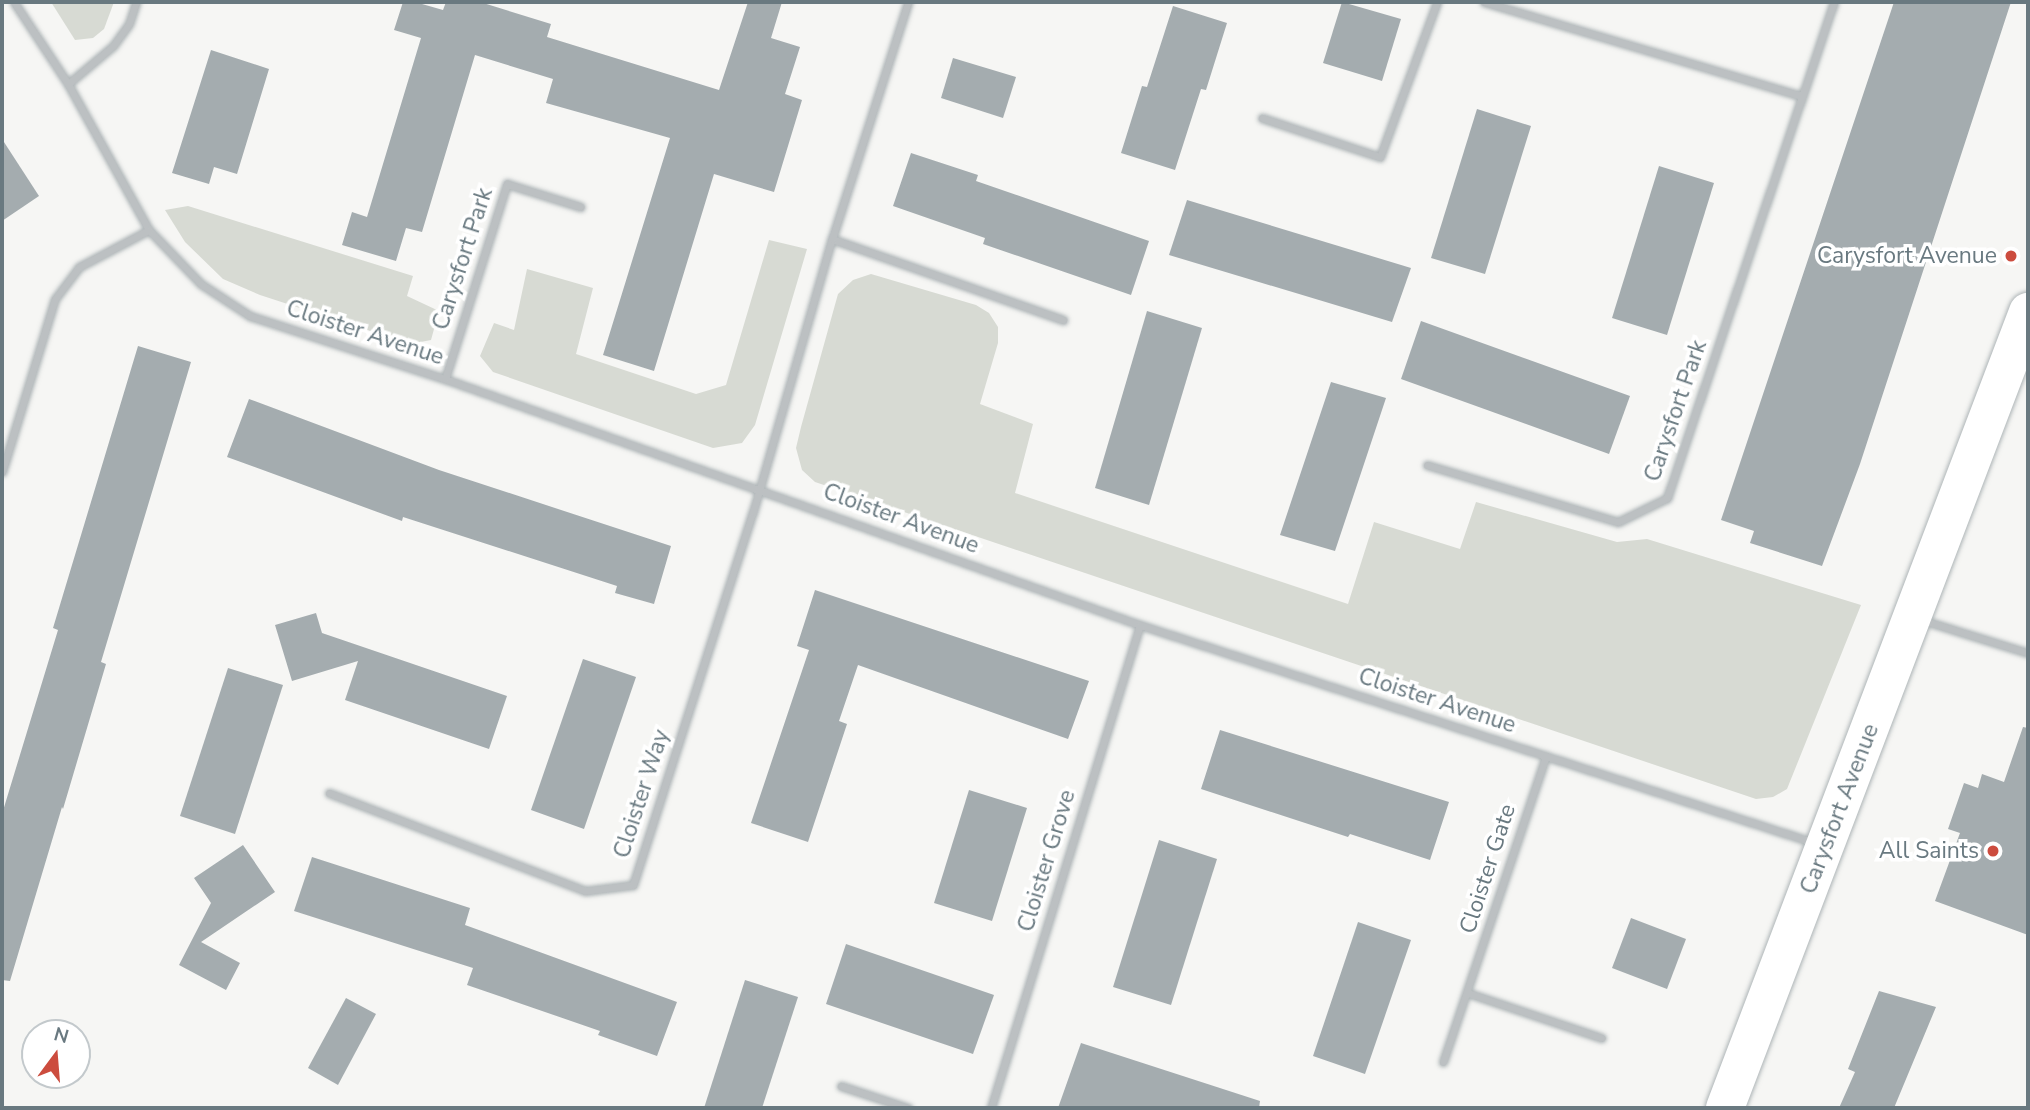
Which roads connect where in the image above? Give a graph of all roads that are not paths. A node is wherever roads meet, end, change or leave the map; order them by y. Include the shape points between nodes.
1 (13, 2) edge
2 (136, 2) edge
3 (908, 2) edge
4 (1437, 2) edge
5 (1484, 2) edge
6 (1834, 2) edge
7 (68, 84) junction
8 (1802, 96) junction
9 (1262, 118) dead end
10 (581, 207) dead end
11 (149, 230) junction
12 (832, 240) junction
13 (2028, 312) edge
14 (1063, 320) dead end
15 (445, 379) junction
16 (1427, 465) dead end
17 (2, 472) edge
18 (760, 488) junction
19 (1912, 617) junction
20 (1140, 625) junction
21 (2028, 653) edge
22 (1546, 756) junction
23 (329, 793) dead end
24 (1826, 847) junction
25 (1468, 993) junction
26 (1602, 1038) dead end
27 (1443, 1062) dead end
28 (841, 1086) dead end
29 (908, 1108) edge
30 (991, 1108) edge
31 (1724, 1108) edge

1 - 7 street, Cloister Avenue
2 - 7 street via 129,24 113,46
3 - 12 street
4 - 9 street via 1380,157
5 - 8 street
6 - 8 street, Carysfort Park
7 - 11 street, Cloister Avenue
8 - 16 street, Carysfort Park via 1667,498 1618,522
10 - 15 street, Carysfort Park via 507,184
11 - 15 street, Cloister Avenue via 201,284 250,316
11 - 17 street via 79,267 55,299
12 - 14 street
12 - 18 street
13 - 19 main road, Carysfort Avenue
15 - 18 street, Cloister Avenue
18 - 20 street, Cloister Avenue
18 - 23 street, Cloister Way via 633,885 585,891
19 - 21 street
19 - 24 main road, Carysfort Avenue
20 - 22 street, Cloister Avenue
20 - 30 street, Cloister Grove
22 - 24 street, Cloister Avenue
22 - 25 street, Cloister Gate
24 - 31 main road, Carysfort Avenue
25 - 26 street
25 - 27 street, Cloister Gate
28 - 29 street

